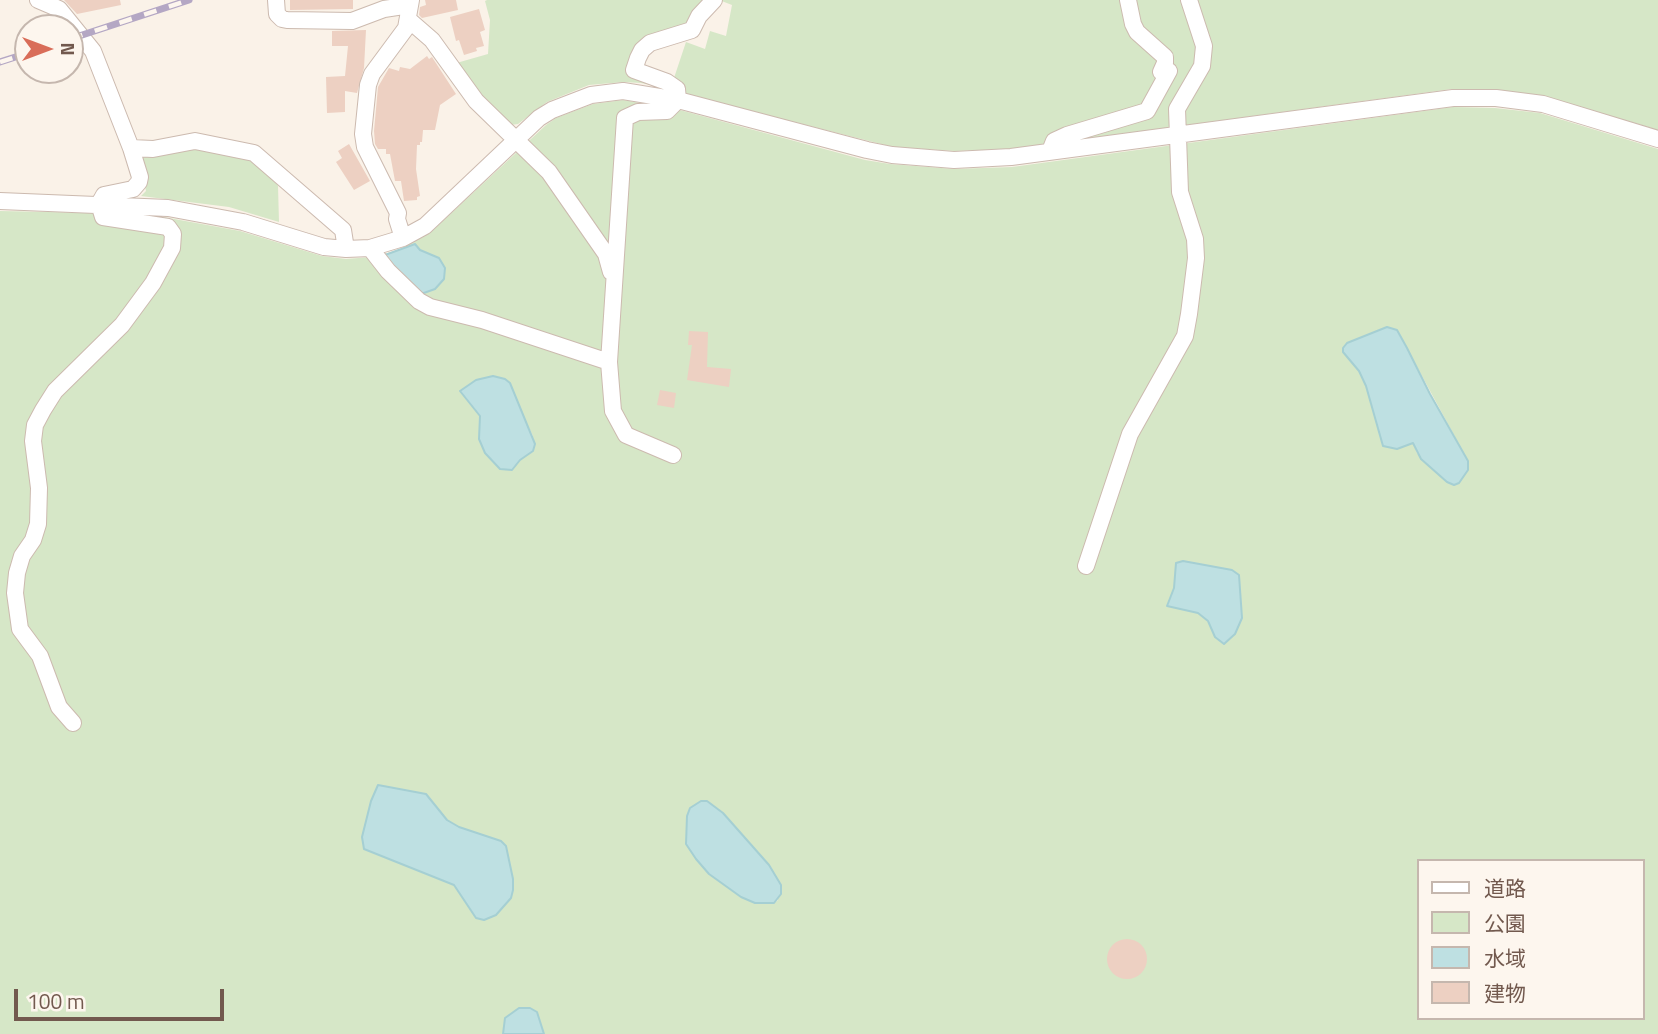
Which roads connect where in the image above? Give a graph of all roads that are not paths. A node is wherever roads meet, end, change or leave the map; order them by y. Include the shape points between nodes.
1 (276, 0) edge
2 (714, 0) edge
3 (1128, 0) edge
4 (1189, 0) edge
5 (48, 2) edge
6 (410, 8) edge
7 (678, 100) junction
8 (1178, 135) junction
9 (1658, 139) edge
10 (516, 141) junction
11 (131, 148) junction
12 (1050, 152) junction
13 (0, 201) edge
14 (99, 204) junction
15 (403, 238) junction
16 (370, 248) junction
17 (346, 249) junction
18 (615, 286) junction
19 (609, 362) junction
20 (673, 455) dead end
21 (1086, 566) dead end
22 (73, 723) dead end

1 - 6 street via 277,14 287,20 352,22 384,9
2 - 7 street via 692,30 650,43 638,58 634,70 667,82 677,89
3 - 12 street via 1137,32 1165,57 1161,72 1169,71 1147,111 1067,135 1054,141
4 - 8 street via 1205,58 1177,109
5 - 11 street via 93,51
6 - 10 street via 476,101
6 - 15 street via 406,28 368,85 363,134 398,213
7 - 10 street via 640,92 591,95 552,110
7 - 12 street via 891,155 954,160
7 - 18 street via 667,111 638,112 625,118
8 - 9 street via 1472,97 1543,104
8 - 12 street
8 - 21 street via 1180,192 1195,239 1196,258 1185,336 1130,434
10 - 15 street via 434,218
10 - 18 street via 564,191 607,254
11 - 14 street via 140,177 137,186 104,195
11 - 17 street via 195,141 254,153 343,230
13 - 14 street
14 - 17 street via 145,205 218,216
14 - 22 street via 103,217 164,225 174,239 164,265 122,325 55,391 36,425 33,441 39,517 17,573 17,613 20,629 40,656 59,707
15 - 16 street
16 - 17 street
16 - 19 street via 419,302
18 - 19 street
19 - 20 street via 612,411 626,435

